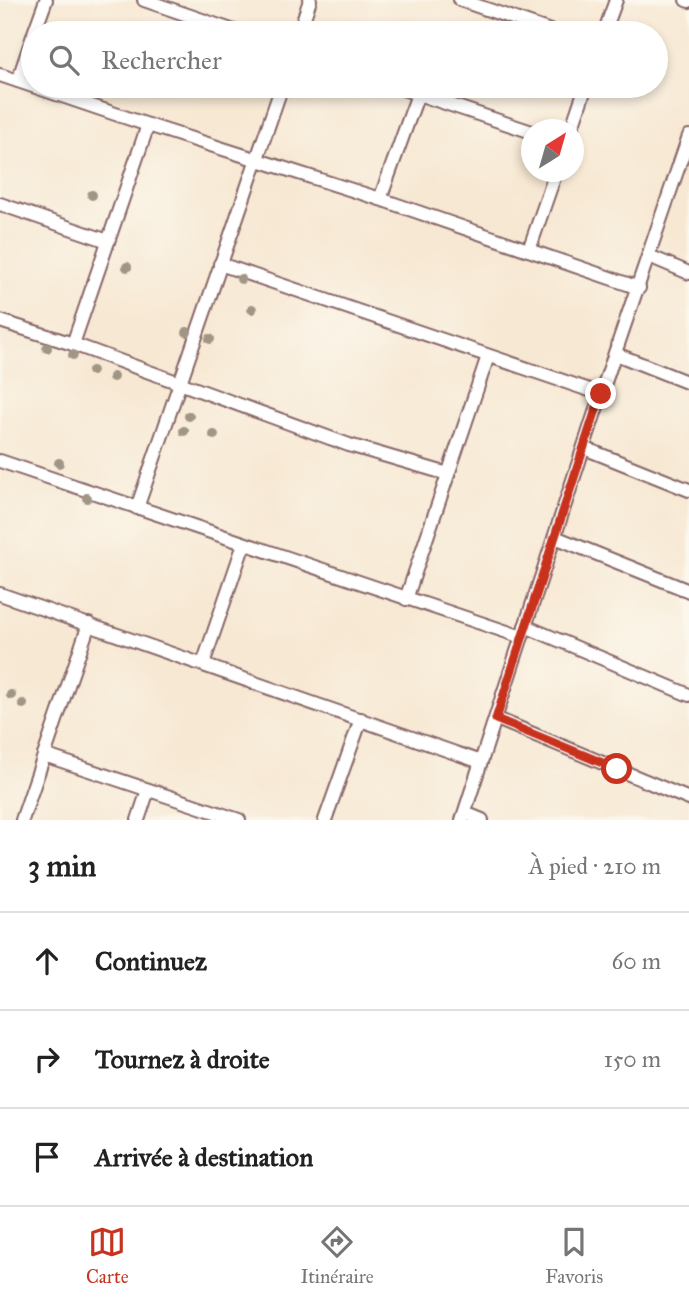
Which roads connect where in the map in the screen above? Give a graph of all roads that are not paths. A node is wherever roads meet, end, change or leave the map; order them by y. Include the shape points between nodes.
1 (46, 0) edge
2 (144, 0) edge
3 (310, 0) edge
4 (460, 0) edge
5 (616, 0) edge
6 (176, 5) edge
7 (39, 21) edge
8 (213, 21) edge
9 (303, 21) edge
10 (521, 21) edge
11 (608, 21) edge
12 (21, 71) edge
13 (0, 75) edge
14 (18, 80) junction
15 (21, 81) edge
16 (70, 98) edge
17 (278, 98) edge
18 (417, 98) edge
19 (430, 98) edge
20 (582, 98) edge
21 (575, 119) edge
22 (148, 125) junction
23 (521, 129) edge
24 (689, 136) edge
25 (257, 160) junction
26 (553, 182) edge
27 (380, 199) junction
28 (0, 204) edge
29 (108, 241) junction
30 (529, 250) junction
31 (649, 256) junction
32 (220, 264) junction
33 (689, 273) edge
34 (639, 288) junction
35 (0, 321) edge
36 (73, 344) junction
37 (616, 354) junction
38 (488, 356) junction
39 (180, 382) junction
40 (689, 383) edge
41 (601, 394) junction
42 (584, 448) junction
43 (1, 466) edge
44 (448, 474) junction
45 (689, 490) edge
46 (137, 508) junction
47 (555, 537) junction
48 (244, 544) junction
49 (689, 591) edge
50 (0, 594) edge
51 (406, 599) junction
52 (89, 624) junction
53 (523, 631) junction
54 (203, 664) junction
55 (689, 695) edge
56 (360, 719) junction
57 (496, 719) junction
58 (44, 755) junction
59 (481, 762) junction
60 (148, 790) junction
61 (689, 799) edge
62 (463, 816) edge
63 (22, 820) edge
64 (138, 820) edge
65 (239, 820) edge
66 (325, 820) edge
67 (482, 820) edge

1 - 7 street
2 - 6 street
3 - 9 street
4 - 10 street
5 - 11 street
6 - 8 street
12 - 14 street
13 - 14 street
14 - 15 street
16 - 22 street
17 - 25 street
18 - 27 street
19 - 23 street
20 - 21 street
22 - 25 street
22 - 29 street
24 - 31 street
25 - 27 street
25 - 32 street
26 - 30 street
27 - 30 street
28 - 29 street
29 - 36 street
30 - 34 street
31 - 33 street
31 - 34 street
32 - 38 street
32 - 39 street
34 - 37 street
35 - 36 street
36 - 39 street
37 - 40 street
37 - 41 street
38 - 41 street
38 - 44 street
39 - 44 street via 349,445
39 - 46 street
41 - 42 street
42 - 45 street
42 - 47 street
43 - 46 street
44 - 51 street
46 - 48 street
47 - 49 street
47 - 53 street
48 - 51 street
48 - 54 street
50 - 52 street
51 - 53 street
52 - 54 street
52 - 58 street
53 - 55 street
53 - 57 street
54 - 56 street
56 - 59 street
56 - 66 street
57 - 59 street
57 - 61 street
58 - 60 street
58 - 63 street
59 - 62 street
60 - 64 street
60 - 65 street
62 - 67 street

